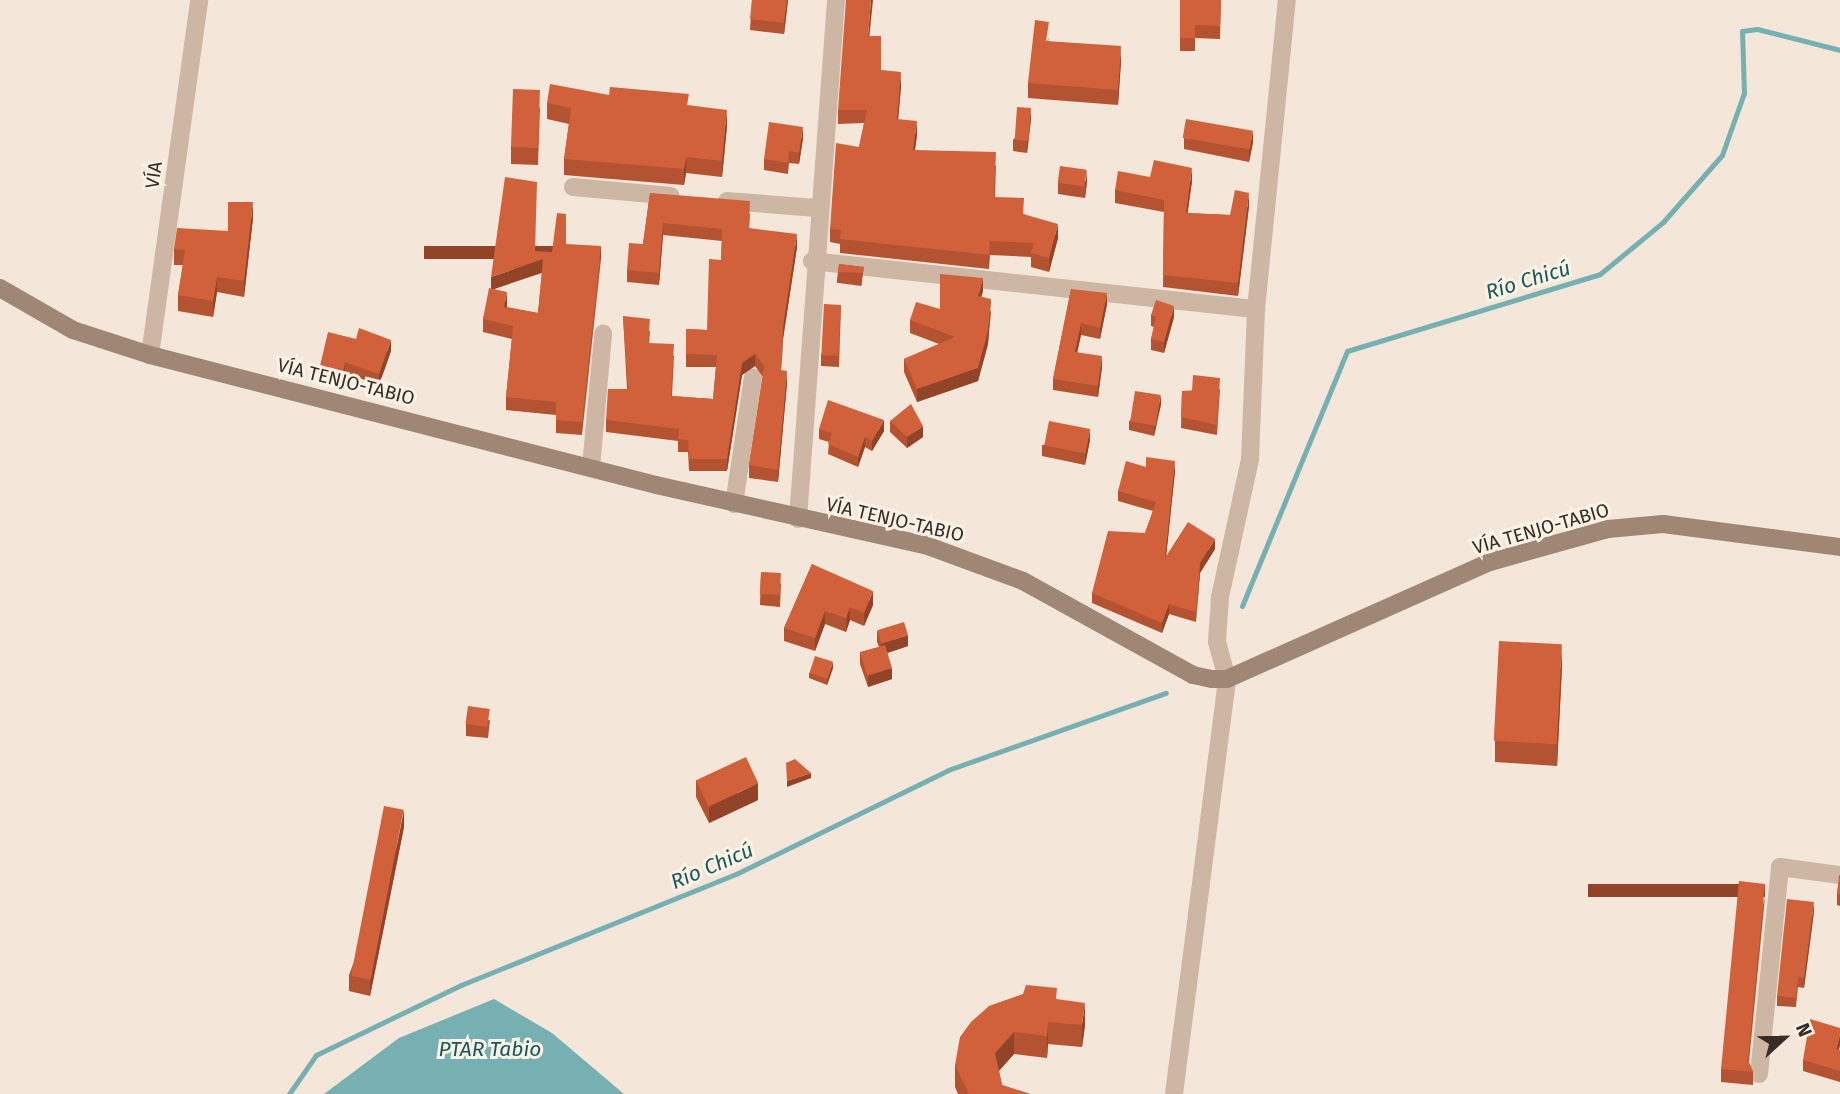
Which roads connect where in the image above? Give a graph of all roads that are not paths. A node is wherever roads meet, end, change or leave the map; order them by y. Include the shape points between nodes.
1 (199, 0) edge
2 (836, 0) edge
3 (1287, 0) edge
4 (573, 187) dead end
5 (817, 208) junction
6 (812, 261) junction
7 (0, 288) edge
8 (1256, 309) junction
9 (603, 334) dead end
10 (150, 355) junction
11 (753, 377) dead end
12 (591, 467) junction
13 (734, 504) junction
14 (798, 519) junction
15 (1840, 547) edge
16 (1227, 679) junction
17 (1840, 875) edge
18 (1759, 1074) dead end
19 (1174, 1094) edge

1 - 10 street, VÍA
2 - 5 street
3 - 8 street
4 - 5 street
5 - 6 street
6 - 8 street
6 - 14 street
7 - 10 main road, VÍA TENJO-TABIO via 73,330
8 - 16 street via 1250,459 1217,641
9 - 12 street
10 - 12 main road, VÍA TENJO-TABIO
11 - 13 street
12 - 13 main road, VÍA TENJO-TABIO
13 - 14 main road, VÍA TENJO-TABIO
14 - 16 main road, VÍA TENJO-TABIO via 928,546 992,567 1193,675
15 - 16 main road, VÍA TENJO-TABIO via 1663,524 1608,528 1490,562
16 - 19 street
17 - 18 street via 1780,867

